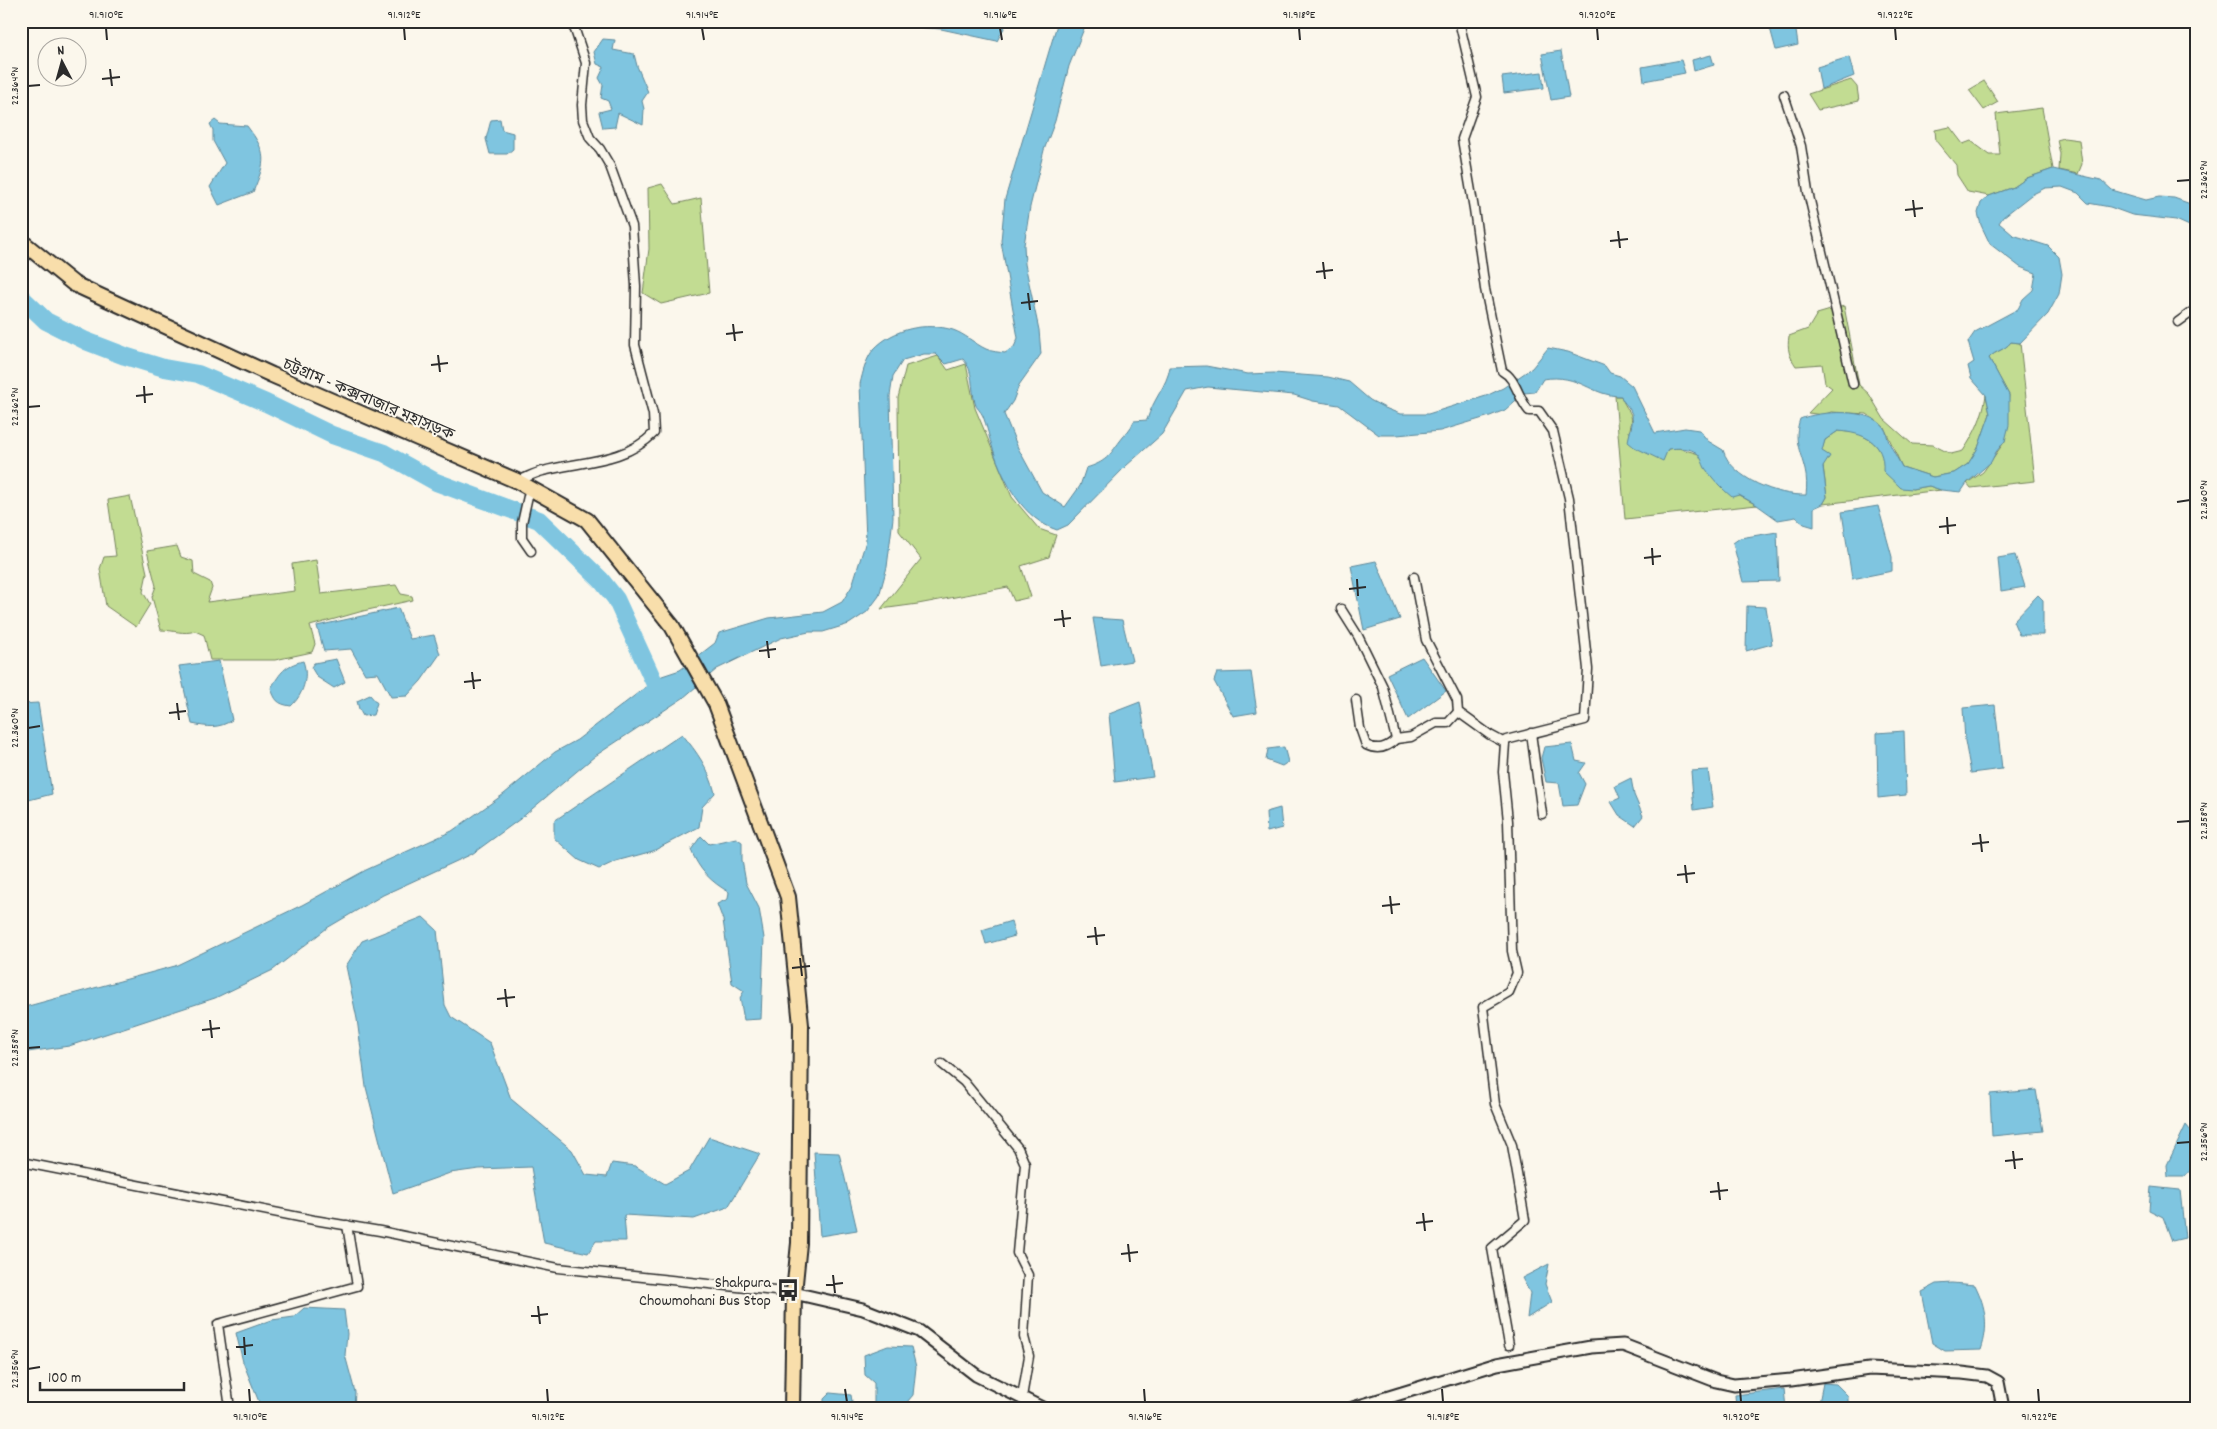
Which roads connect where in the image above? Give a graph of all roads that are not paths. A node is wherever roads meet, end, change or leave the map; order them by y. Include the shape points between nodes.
1 (569, 21) edge
2 (1459, 21) edge
3 (1784, 95) dead end
4 (21, 240) edge
5 (2196, 308) edge
6 (2178, 322) dead end
7 (1853, 384) dead end
8 (524, 484) junction
9 (531, 551) dead end
10 (1414, 577) dead end
11 (1340, 609) dead end
12 (1356, 700) dead end
13 (1458, 712) junction
14 (1531, 733) junction
15 (1396, 739) junction
16 (1505, 743) junction
17 (1542, 814) dead end
18 (942, 1064) dead end
19 (21, 1162) edge
20 (347, 1225) junction
21 (794, 1293) junction
22 (1509, 1345) dead end
23 (1022, 1397) junction
24 (230, 1408) edge
25 (792, 1408) edge
26 (1042, 1408) edge
27 (1353, 1408) edge
28 (2002, 1408) edge

1 - 8 street via 586,63 583,120 590,138 610,166 632,226 635,345 653,414 654,433 648,440 620,455 542,471
2 - 14 street via 1477,97 1462,139 1485,289 1502,371 1510,375 1529,411 1540,411 1554,431 1569,498 1588,669 1585,720
3 - 7 street via 1801,146 1808,192
4 - 8 highway, চট্টগ্রাম - কক্সবাজার মহাসড়ক via 74,284 272,375
5 - 6 street
8 - 9 street via 526,503 522,538
8 - 21 highway, চট্টগ্রাম - কক্সবাজার মহাসড়ক via 587,520 672,626 716,704 788,897 801,1025 799,1243
10 - 13 street via 1426,640 1457,700
11 - 15 street via 1358,636 1383,687
12 - 15 street via 1366,745 1374,749 1389,746
13 - 15 street via 1448,723 1436,723 1411,738
13 - 16 street
14 - 16 street
14 - 17 street
16 - 22 street via 1503,772 1508,821 1512,951 1517,973 1509,992 1483,1007 1495,1104 1512,1145 1525,1220 1492,1248
18 - 23 street via 964,1082 1018,1148 1025,1164 1017,1253 1028,1274 1024,1337 1029,1356
19 - 20 street
20 - 21 street via 558,1268
20 - 24 street via 358,1286 218,1324
21 - 23 main road via 863,1309 919,1331 976,1375
21 - 25 highway, চট্টগ্রাম - কক্সবাজার মহাসড়ক
23 - 26 main road
27 - 28 main road via 1498,1364 1591,1347 1623,1345 1734,1385 1869,1369 1987,1376 1998,1382

